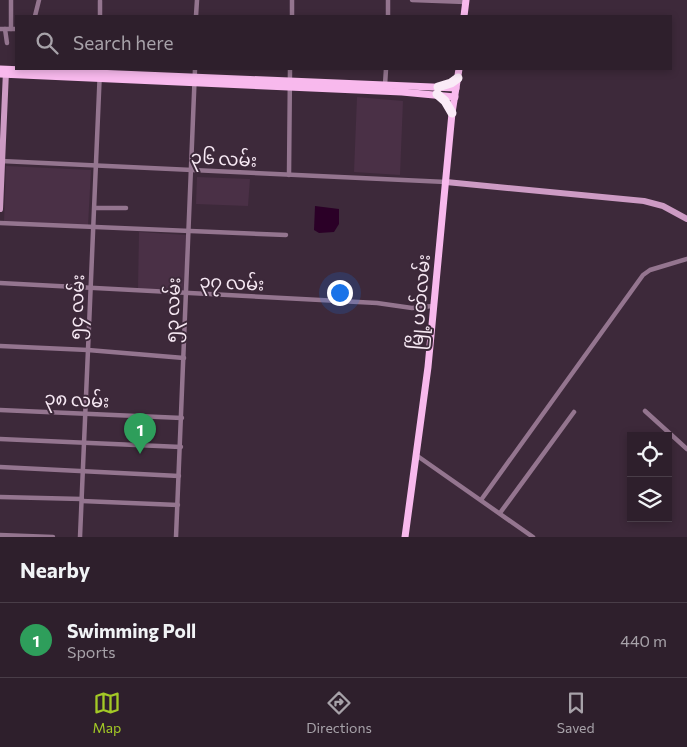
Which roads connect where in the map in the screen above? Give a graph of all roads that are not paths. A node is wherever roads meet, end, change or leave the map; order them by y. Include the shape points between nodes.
1 (11, 0) edge
2 (39, 0) edge
3 (93, 0) edge
4 (197, 0) edge
5 (292, 0) edge
6 (388, 0) edge
7 (412, 0) edge
8 (100, 1) edge
9 (466, 1) edge
10 (35, 15) edge
11 (100, 15) edge
12 (196, 15) edge
13 (292, 15) edge
14 (388, 15) edge
15 (464, 15) edge
16 (8, 29) edge
17 (7, 43) dead end
18 (195, 70) edge
19 (290, 70) edge
20 (386, 70) edge
21 (26, 71) edge
22 (3, 72) edge
23 (100, 73) edge
24 (458, 73) edge
25 (194, 81) junction
26 (289, 84) junction
27 (385, 85) junction
28 (456, 88) junction
29 (402, 89) junction
30 (438, 91) junction
31 (455, 97) junction
32 (452, 113) junction
33 (1, 161) edge
34 (96, 165) junction
35 (191, 170) junction
36 (289, 175) junction
37 (0, 182) edge
38 (446, 182) junction
39 (95, 208) junction
40 (126, 208) dead end
41 (0, 209) edge
42 (687, 219) edge
43 (0, 223) edge
44 (94, 227) junction
45 (189, 231) junction
46 (286, 235) dead end
47 (687, 259) edge
48 (0, 283) edge
49 (91, 288) junction
50 (186, 293) junction
51 (433, 306) junction
52 (0, 346) edge
53 (88, 350) junction
54 (184, 358) junction
55 (0, 410) edge
56 (645, 411) dead end
57 (574, 412) dead end
58 (86, 414) junction
59 (182, 418) junction
60 (0, 439) edge
61 (84, 442) junction
62 (180, 447) junction
63 (687, 449) edge
64 (416, 455) junction
65 (0, 467) edge
66 (83, 472) junction
67 (179, 476) junction
68 (0, 496) edge
69 (82, 500) junction
70 (481, 500) junction
71 (178, 505) junction
72 (500, 513) junction
73 (0, 535) edge
74 (53, 537) edge
75 (80, 537) edge
76 (176, 537) edge
77 (406, 537) edge
78 (533, 537) edge

1 - 16 street
2 - 10 street
3 - 8 street
4 - 12 street
5 - 13 street
6 - 14 street
7 - 9 street
8 - 11 street
9 - 15 main road
16 - 17 street
18 - 25 street, ၅၃ လမ်း
19 - 26 street
20 - 27 street
21 - 22 main road
21 - 23 main road
22 - 33 street
23 - 25 main road
23 - 34 street, ၅၄ လမ်း
24 - 28 main road, မြို့ပတ်လမ်း
24 - 30 highway via 451,83
25 - 26 main road
25 - 35 street, ၅၃ လမ်း
26 - 27 main road
26 - 29 main road
26 - 36 street
27 - 29 main road
28 - 30 main road
28 - 31 main road, မြို့ပတ်လမ်း
29 - 30 main road
30 - 31 main road
30 - 32 highway
31 - 32 main road, မြို့ပတ်လမ်း
32 - 38 main road, မြို့ပတ်လမ်း
33 - 34 street, ၃၆ လမ်း
33 - 37 street
34 - 35 street, ၃၆ လမ်း
34 - 39 street, ၅၄ လမ်း
35 - 36 street, ၃၆ လမ်း
35 - 45 street, ၅၃ လမ်း
36 - 38 street, ၃၆ လမ်း
37 - 41 street
38 - 42 street via 644,201 663,206
38 - 51 main road, မြို့ပတ်လမ်း
39 - 40 street
39 - 44 street, ၅၄ လမ်း
43 - 44 street
44 - 45 street
44 - 49 street, ၅၄ လမ်း
45 - 46 street
45 - 50 street, ၅၃ လမ်း
47 - 70 street via 643,275
48 - 49 street, ၃၇ လမ်း
49 - 50 street, ၃၇ လမ်း
49 - 53 street, ၅၄ လမ်း
50 - 51 street, ၃၇ လမ်း via 412,308
50 - 54 street, ၅၃ လမ်း
51 - 64 main road, မြို့ပတ်လမ်း
52 - 53 street
53 - 54 street
53 - 58 street, ၅၄ လမ်း
54 - 59 street, ၅၃ လမ်း
55 - 58 street, ၃၈ လမ်း
56 - 63 street
57 - 72 street
58 - 59 street, ၃၈ လမ်း
58 - 61 street, ၅၄ လမ်း
59 - 62 street, ၅၃ လမ်း
60 - 61 street
61 - 62 street
61 - 66 street, ၅၄ လမ်း
62 - 67 street, ၅၃ လမ်း
64 - 70 street
64 - 77 main road, မြို့ပတ်လမ်း
65 - 66 street
66 - 67 street
66 - 69 street, ၅၄ လမ်း
67 - 71 street, ၅၃ လမ်း
68 - 69 street
69 - 71 street
69 - 75 street, ၅၄ လမ်း
70 - 72 street
71 - 76 street, ၅၃ လမ်း
72 - 78 street
73 - 74 street

